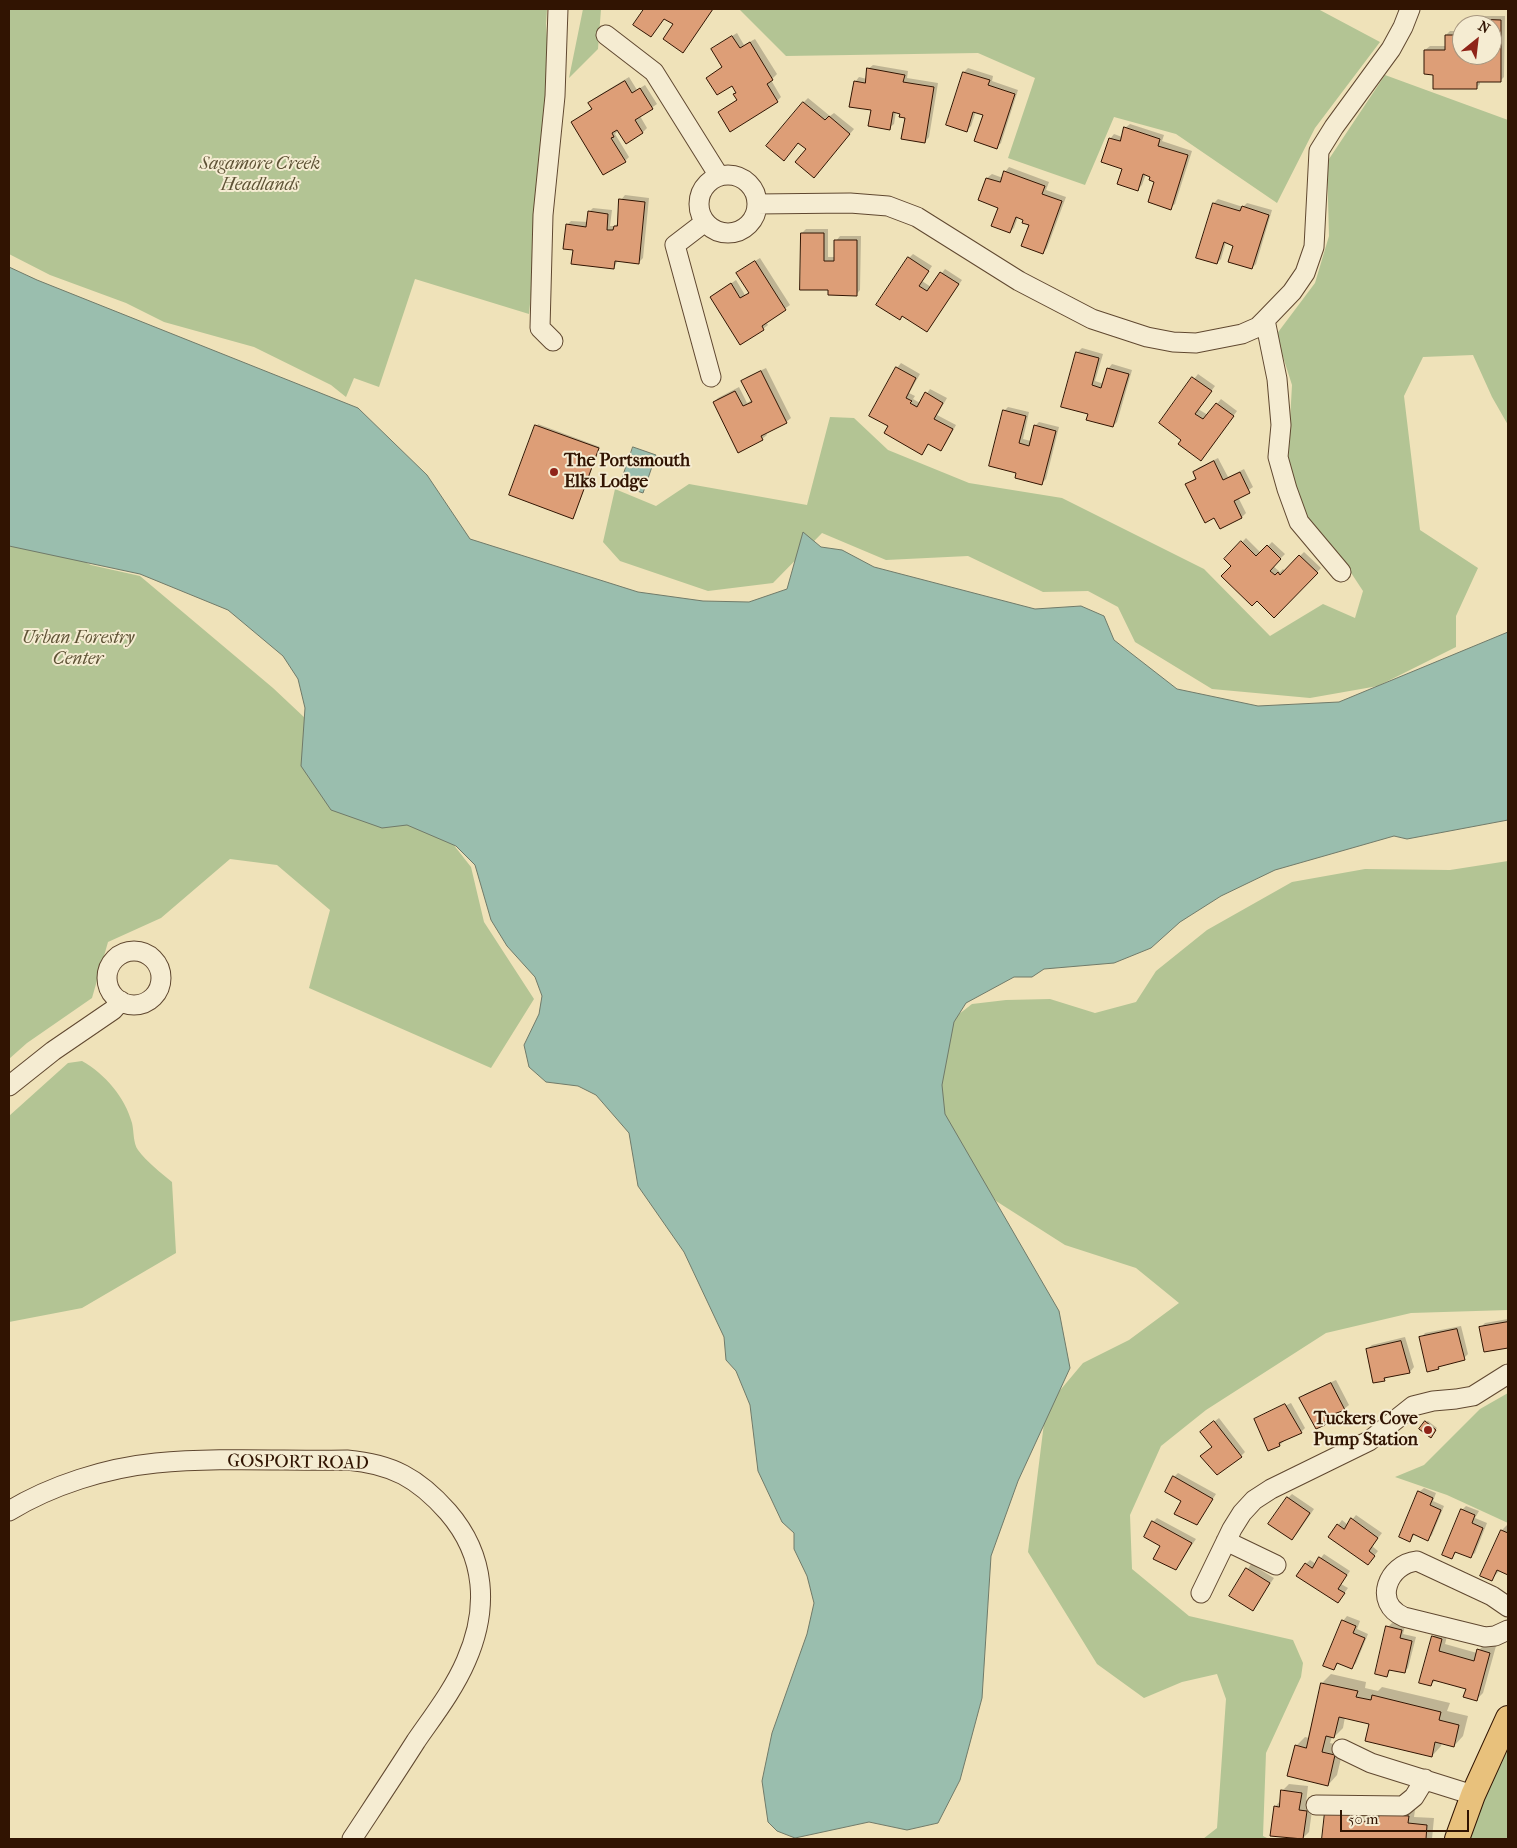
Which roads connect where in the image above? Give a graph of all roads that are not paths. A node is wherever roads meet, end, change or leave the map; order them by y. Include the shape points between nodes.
1 (558, 9) edge
2 (1410, 9) edge
3 (606, 35) dead end
4 (719, 176) junction
5 (758, 204) junction
6 (705, 222) junction
7 (1265, 320) junction
8 (553, 341) dead end
9 (711, 377) dead end
10 (1341, 572) dead end
11 (121, 1001) dead end
12 (9, 1086) edge
13 (1508, 1374) edge
14 (9, 1511) edge
15 (1226, 1541) junction
16 (1276, 1565) dead end
17 (1201, 1593) dead end
18 (1508, 1607) edge
19 (1508, 1630) edge
20 (1508, 1718) edge
21 (1342, 1749) dead end
22 (1425, 1779) junction
23 (1473, 1795) junction
24 (1316, 1804) dead end
25 (352, 1839) edge
26 (1457, 1839) edge

1 - 8 street via 555,96 543,215 540,328
2 - 7 street via 1391,49 1319,151 1314,247 1305,273
3 - 4 street via 654,72
4 - 5 street via 740,177 755,193
4 - 6 street via 703,188 700,210
5 - 6 street via 749,225 739,231 715,230
5 - 7 street via 888,206 917,217 1019,281 1092,319 1173,342 1196,343 1242,334
6 - 9 street via 675,244
7 - 10 street via 1277,379 1281,425 1278,457 1287,489 1299,522
11 - 12 street
13 - 15 street via 1473,1396 1413,1406 1369,1441 1271,1489 1242,1513
14 - 25 street, GOSPORT ROAD via 42,1494 121,1468 191,1461 365,1462 399,1472 427,1490 458,1523 468,1541 482,1594 474,1642 459,1675
15 - 16 street
15 - 17 street
18 - 19 street via 1492,1596 1417,1561 1399,1568 1386,1591 1389,1606 1404,1617 1484,1637
20 - 23 main road
21 - 22 street via 1370,1762
22 - 23 street
22 - 24 street via 1414,1797 1403,1806
23 - 26 main road

